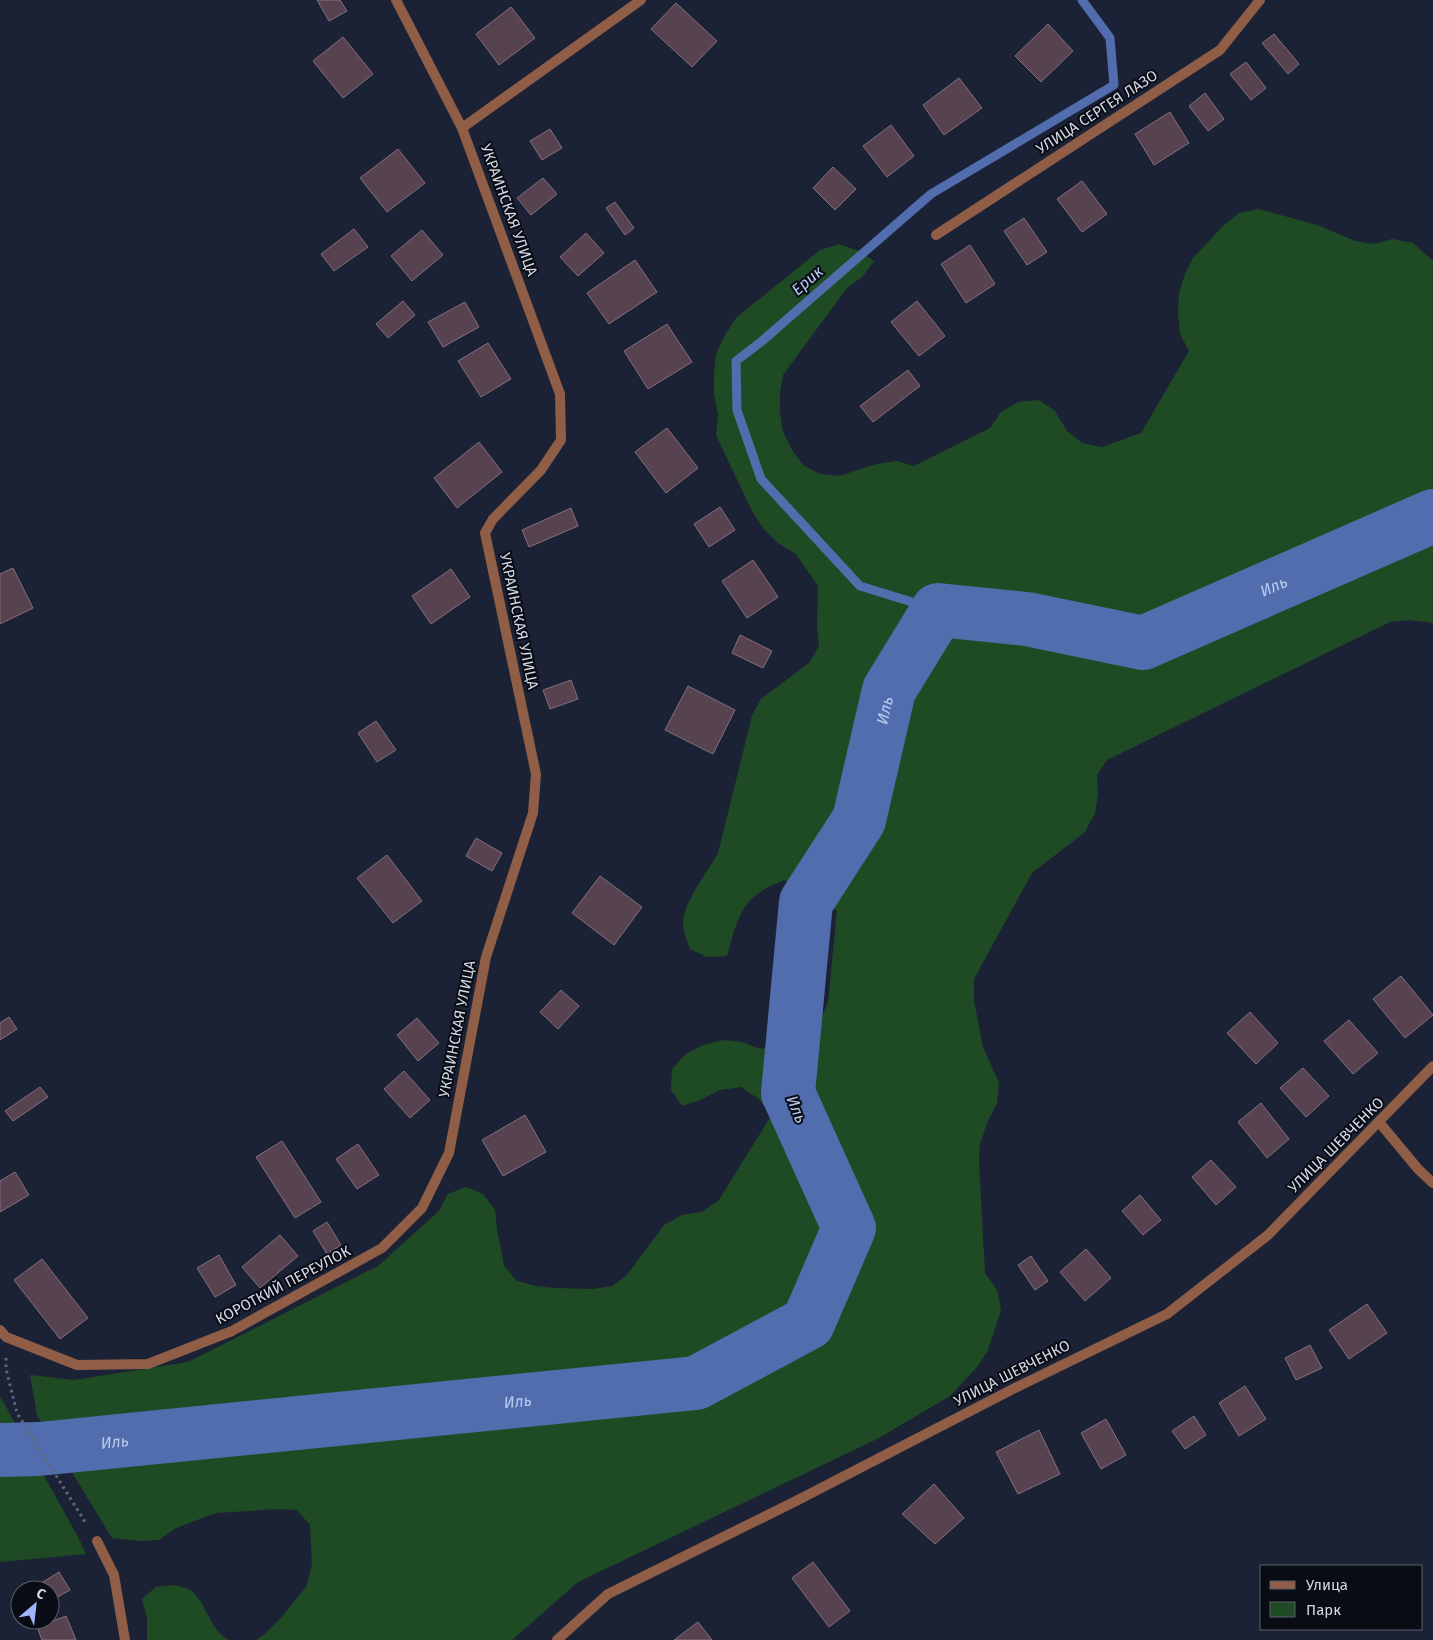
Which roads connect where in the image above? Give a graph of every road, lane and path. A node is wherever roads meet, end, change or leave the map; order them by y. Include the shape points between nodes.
1 (396, 0) edge
2 (642, 0) edge
3 (1260, 0) edge
4 (462, 128) junction
5 (936, 235) dead end
6 (1433, 1066) edge
7 (1379, 1122) junction
8 (449, 1153) joint
9 (1433, 1183) edge
10 (3, 1334) edge
11 (96, 1541) joint
12 (126, 1640) edge
13 (557, 1640) edge

1 - 4 street, УКРАИНСКАЯ УЛИЦА
2 - 4 street
3 - 5 street, УЛИЦА СЕРГЕЯ ЛАЗО via 1220,50
4 - 8 street, УКРАИНСКАЯ УЛИЦА via 560,394 561,440 541,470 492,519 486,534 536,774 533,813 486,957
6 - 7 street, УЛИЦА ШЕВЧЕНКО
7 - 9 street
7 - 13 street, УЛИЦА ШЕВЧЕНКО via 1268,1234 1167,1314 608,1594
8 - 10 street, КОРОТКИЙ ПЕРЕУЛОК via 422,1208 382,1248 232,1331 148,1364 77,1365
10 - 11 path via 6,1369 18,1413
11 - 12 street via 114,1575

